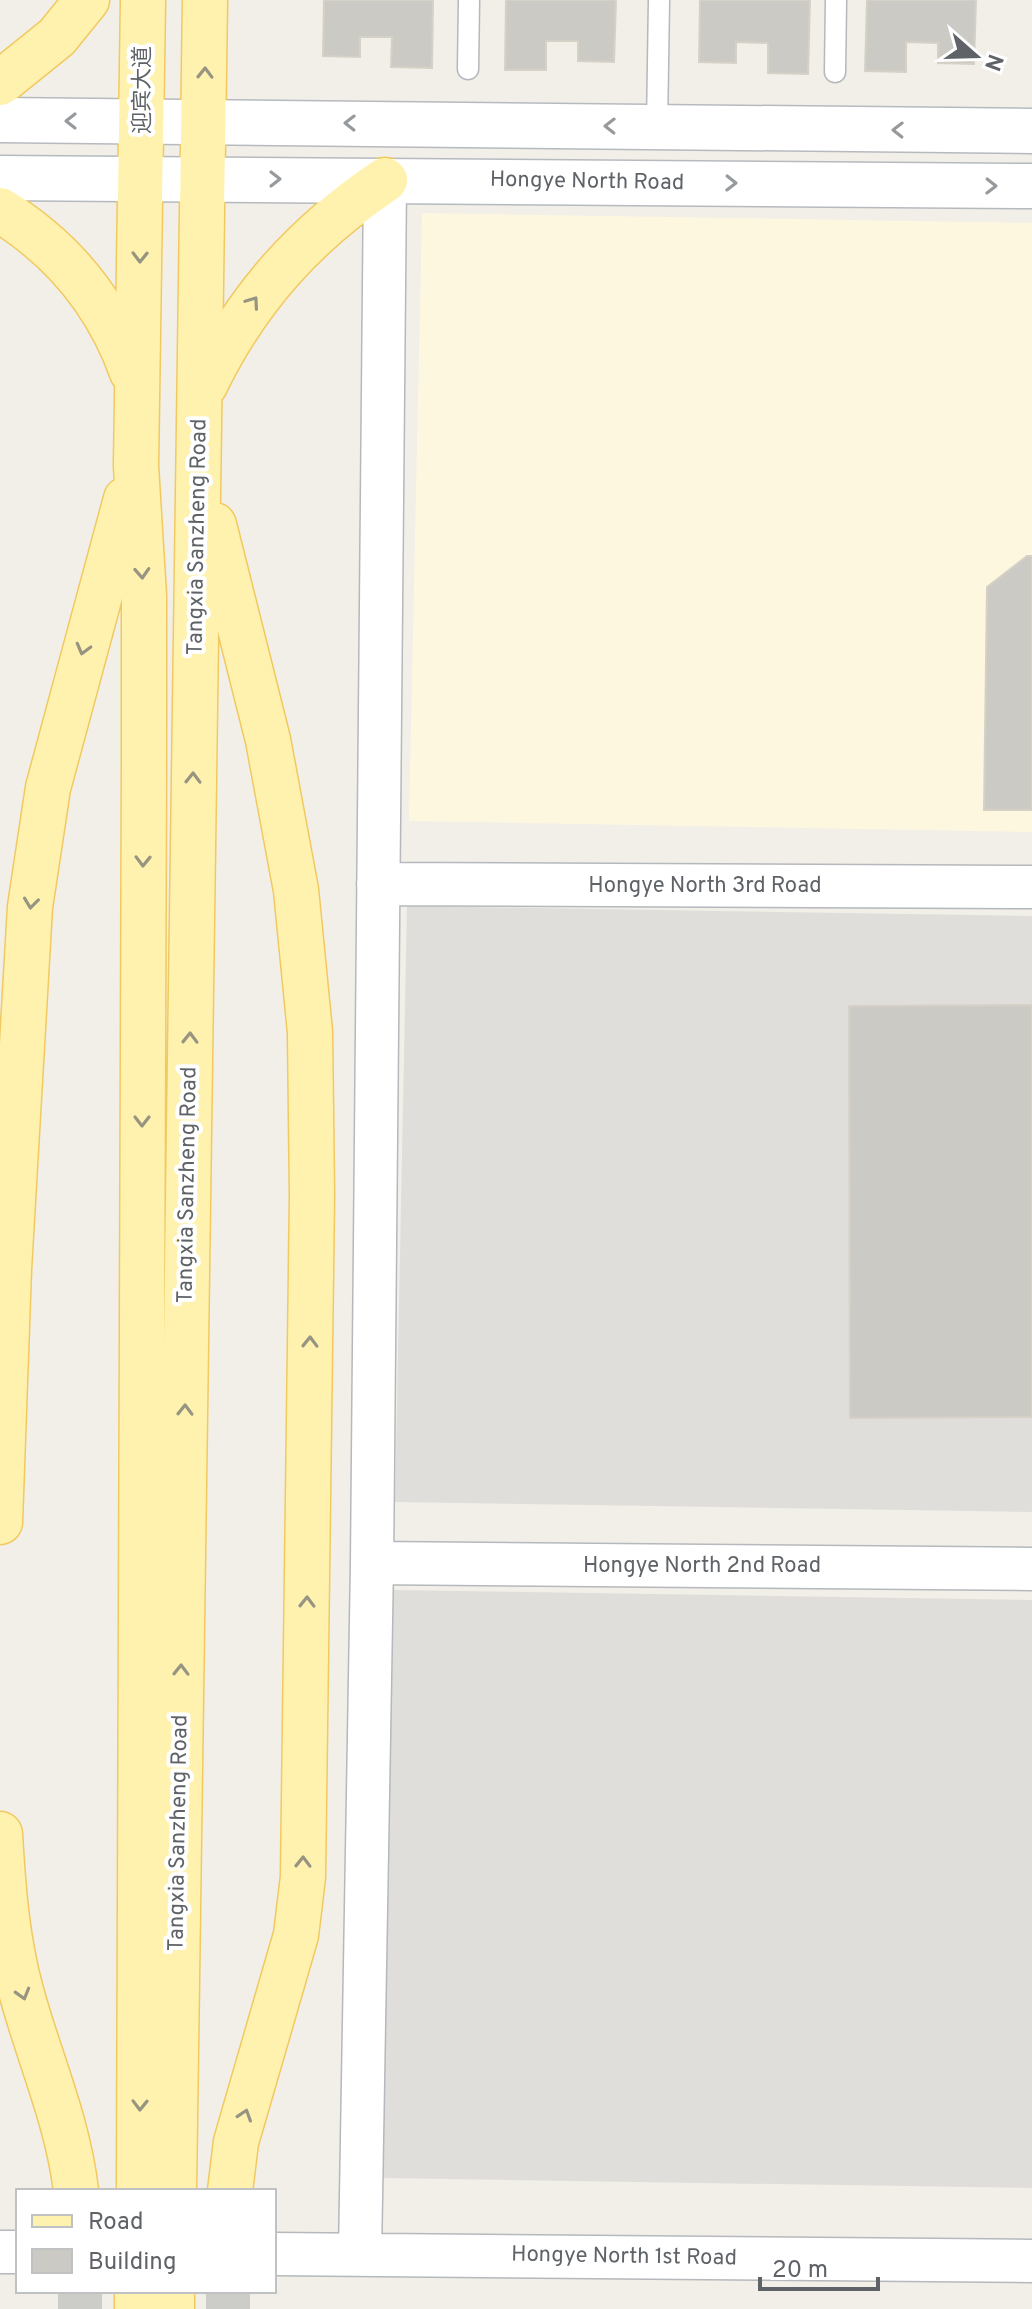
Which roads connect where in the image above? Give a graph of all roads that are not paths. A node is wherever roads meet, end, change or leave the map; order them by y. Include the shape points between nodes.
1 (87, 0) edge
2 (143, 0) edge
3 (205, 0) edge
4 (469, 0) edge
5 (659, 0) edge
6 (836, 0) edge
7 (468, 69) dead end
8 (835, 72) dead end
9 (0, 83) edge
10 (0, 120) edge
11 (143, 121) junction
12 (204, 122) junction
13 (657, 127) junction
14 (1032, 131) edge
15 (0, 178) edge
16 (205, 179) junction
17 (141, 180) junction
18 (385, 180) junction
19 (1032, 186) edge
20 (0, 210) edge
21 (137, 387) junction
22 (201, 394) junction
23 (136, 466) junction
24 (200, 470) junction
25 (378, 884) junction
26 (1032, 887) edge
27 (0, 1522) edge
28 (372, 1563) junction
29 (1032, 1569) edge
30 (0, 1834) edge
31 (159, 2027) junction
32 (76, 2189) edge
33 (139, 2189) edge
34 (174, 2189) edge
35 (230, 2189) edge
36 (276, 2254) edge
37 (360, 2254) junction
38 (1032, 2261) edge

1 - 9 main road via 57,37
2 - 11 main road, 迎宾大道
12 -> 3 main road
4 - 7 lane
5 - 13 lane
6 - 8 lane
11 -> 10 main road
11 - 12 main road
11 - 17 main road, 迎宾大道
13 -> 12 main road
12 - 16 main road
14 -> 13 main road
15 - 17 main road, Hongye North Road
16 - 17 main road, Hongye North Road
16 -> 18 main road, Hongye North Road
16 - 22 main road, Tangxia Sanzheng Road
17 -> 21 main road, Tangxia Sanzheng Road
18 -> 19 main road, Hongye North Road
22 -> 18 main road via 239,322 271,278 318,228
18 - 25 street
20 - 21 main road via 56,251 83,280 106,313
21 - 23 main road, Tangxia Sanzheng Road
22 - 24 main road, Tangxia Sanzheng Road
23 -> 27 main road via 48,788 30,907 9,1254
23 -> 31 main road, Tangxia Sanzheng Road via 144,596
31 -> 24 main road, Tangxia Sanzheng Road
35 -> 24 main road via 236,2142 296,1935 303,1877 310,1032 296,890 268,740
25 - 26 street, Hongye North 3rd Road
25 - 28 street
28 - 29 street, Hongye North 2nd Road
28 - 37 street
30 -> 32 main road via 5,1906 21,1991 59,2105
31 -> 33 main road, Tangxia Sanzheng Road
31 - 34 main road, Tangxia Sanzheng Road
36 - 37 street, Hongye North 1st Road
37 - 38 street, Hongye North 1st Road

